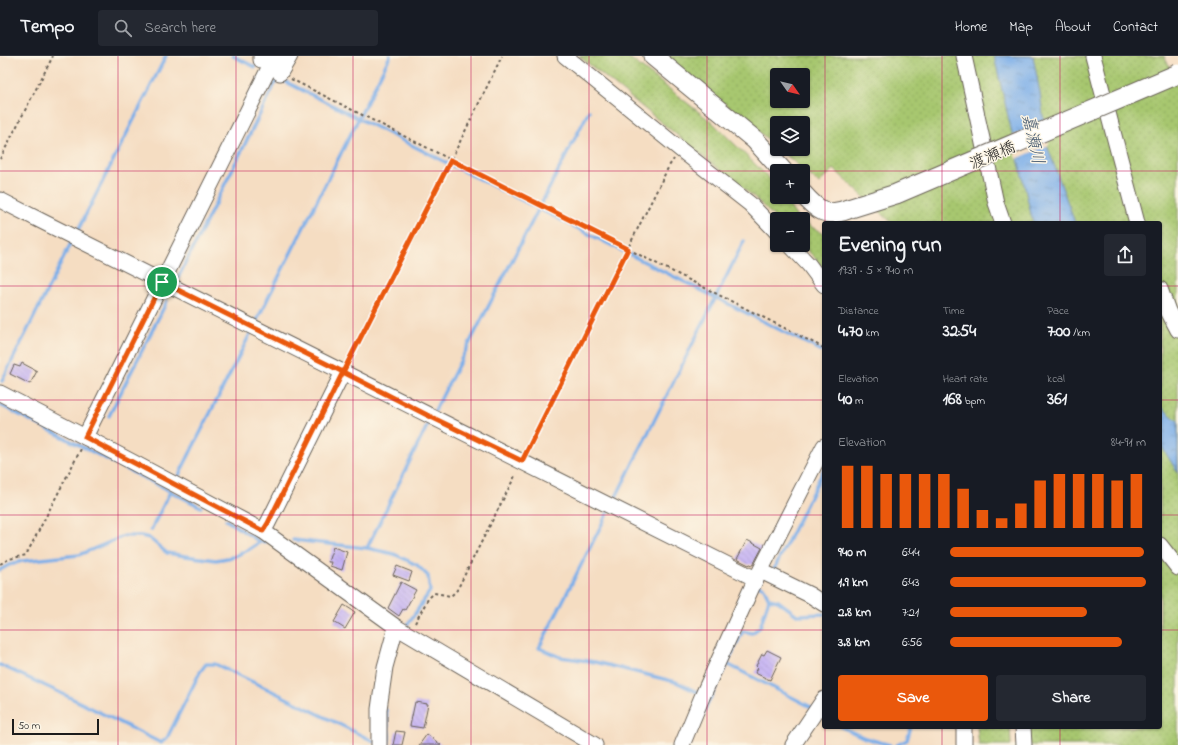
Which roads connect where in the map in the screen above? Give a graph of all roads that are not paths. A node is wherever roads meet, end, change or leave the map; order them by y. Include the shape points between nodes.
1 (290, 56) edge
2 (565, 56) edge
3 (653, 56) edge
4 (964, 56) edge
5 (1093, 56) edge
6 (266, 57) edge
7 (280, 73) road end
8 (1178, 74) edge
9 (777, 164) edge
10 (0, 200) edge
11 (810, 202) edge
12 (842, 215) edge
13 (1002, 221) edge
14 (1136, 221) edge
15 (770, 225) edge
16 (797, 252) edge
17 (822, 281) edge
18 (162, 282) junction
19 (1162, 294) edge
20 (1178, 330) edge
21 (341, 376) junction
22 (0, 393) edge
23 (83, 443) junction
24 (822, 450) edge
25 (263, 531) junction
26 (1162, 548) edge
27 (1178, 568) edge
28 (762, 578) junction
29 (822, 603) edge
30 (402, 631) junction
31 (818, 707) edge
32 (964, 729) edge
33 (1023, 729) edge
34 (379, 741) edge
35 (595, 745) edge
36 (682, 745) edge
37 (793, 745) edge
38 (964, 745) edge
39 (1024, 745) edge

1 - 7 street
2 - 15 street via 750,204
3 - 9 main road via 755,140
4 - 13 street via 996,203
5 - 14 street
6 - 18 street
8 - 12 main road, 渡瀬橋, bridge
10 - 18 street
11 - 12 main road via 826,212
16 - 17 street
18 - 21 street via 254,327
18 - 23 street
19 - 20 street
21 - 25 street
21 - 28 street via 431,417 519,466 611,506
22 - 23 street
23 - 25 street
24 - 28 street
25 - 30 street
26 - 27 street
28 - 29 street via 810,595
28 - 36 street via 704,694
30 - 34 street via 385,667 379,709
30 - 35 street
31 - 37 street
32 - 38 street
33 - 39 street

